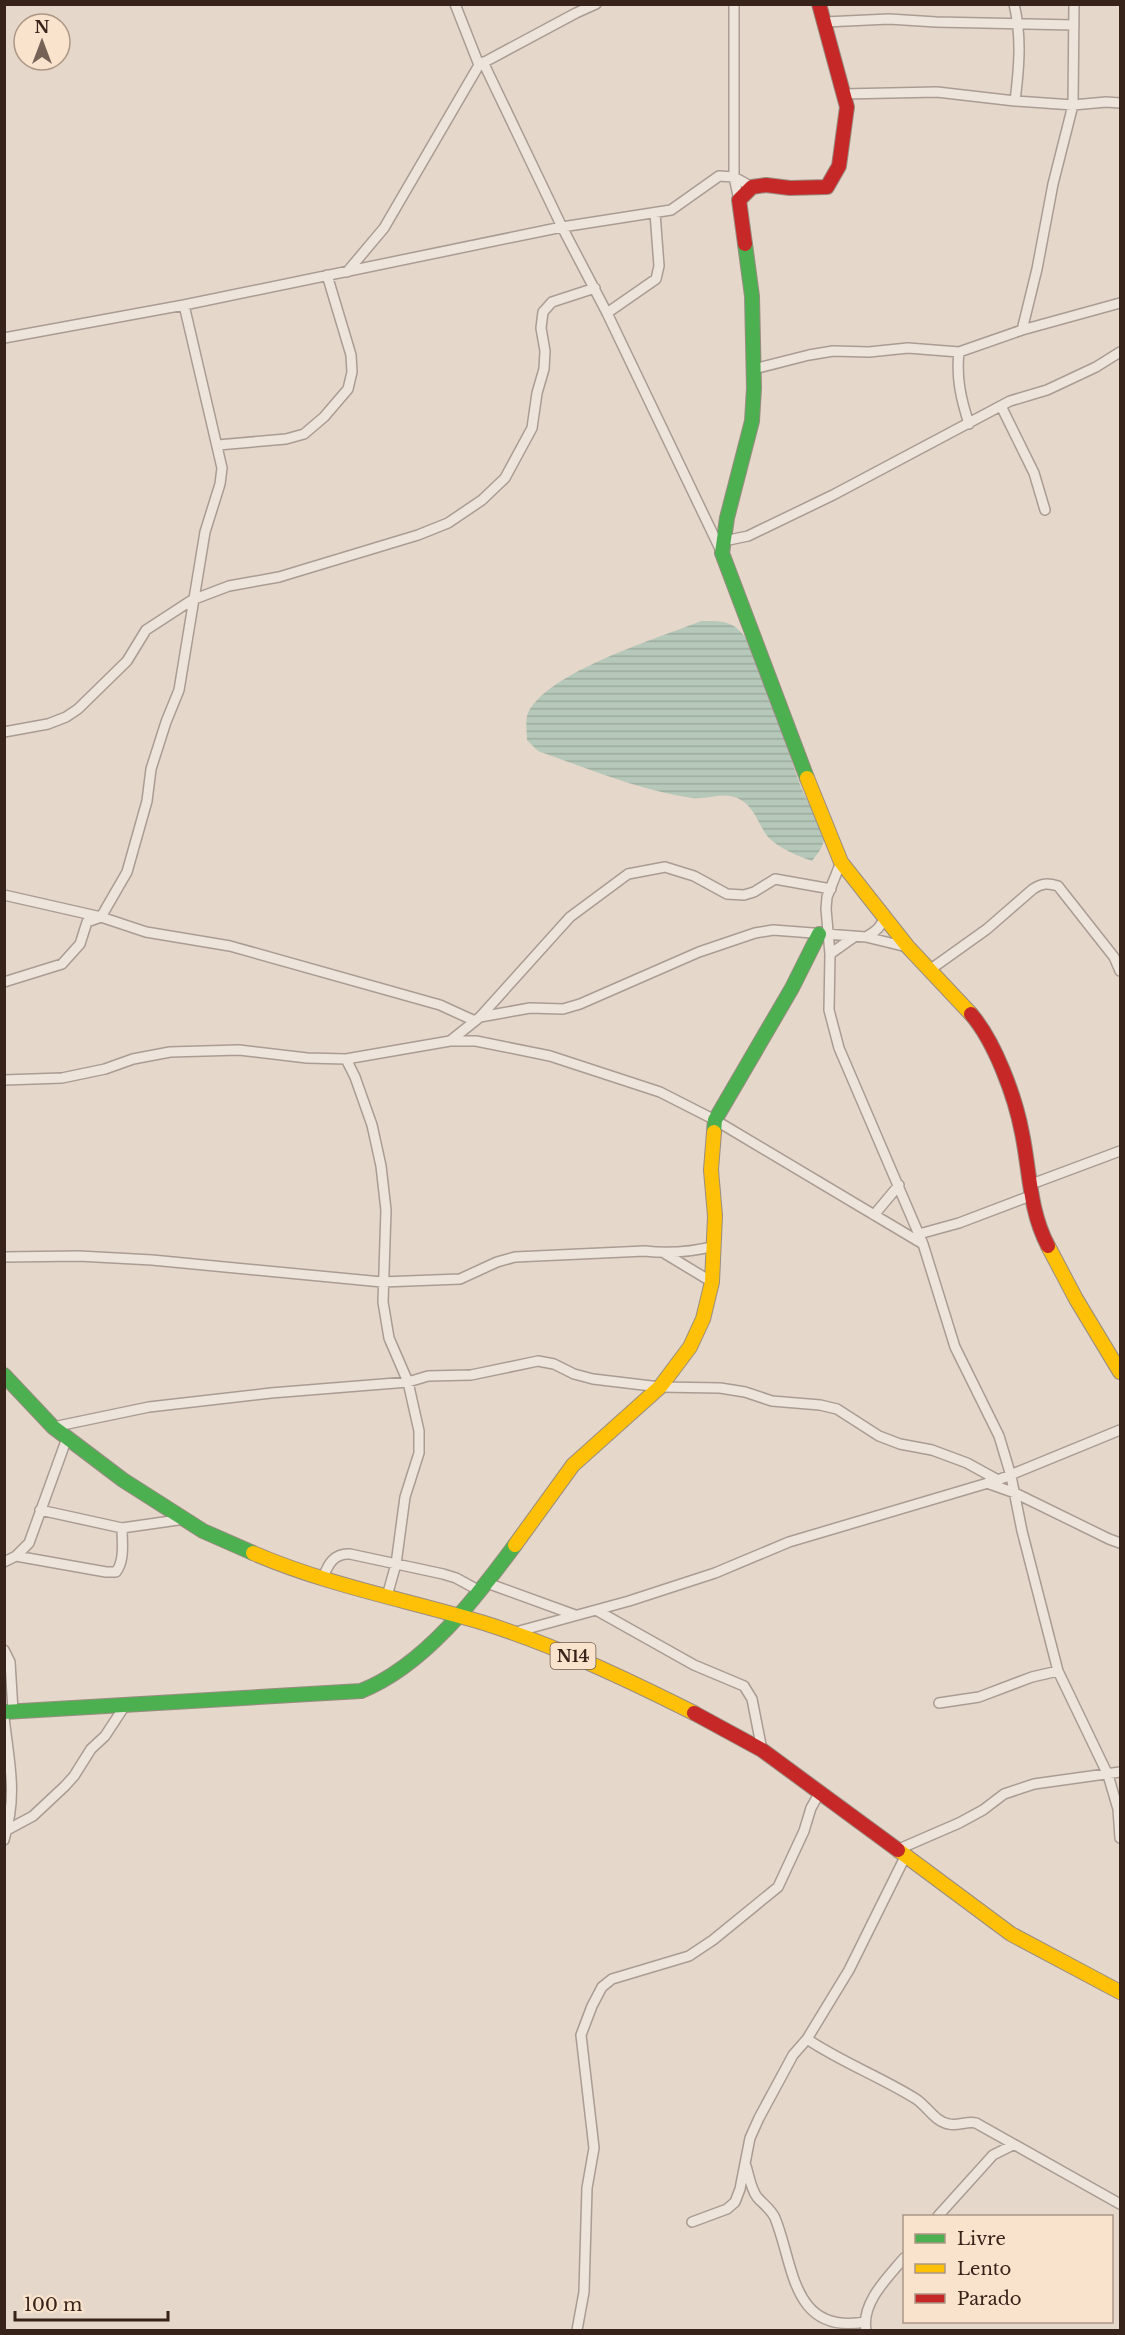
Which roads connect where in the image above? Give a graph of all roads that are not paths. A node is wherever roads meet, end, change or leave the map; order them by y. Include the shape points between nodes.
1 (455, 4) edge
2 (596, 4) edge
3 (734, 4) edge
4 (819, 4) edge
5 (1014, 4) edge
6 (1074, 4) edge
7 (825, 22) junction
8 (1018, 22) junction
9 (1074, 25) junction
10 (481, 64) junction
11 (843, 94) junction
12 (1015, 102) junction
13 (1120, 103) edge
14 (1072, 105) junction
15 (734, 177) junction
16 (752, 187) junction
17 (739, 200) junction
18 (656, 213) junction
19 (562, 227) junction
20 (347, 272) junction
21 (327, 275) junction
22 (595, 288) junction
23 (1120, 303) edge
24 (183, 305) junction
25 (607, 313) junction
26 (1022, 330) junction
27 (4, 338) edge
28 (959, 352) junction
29 (1120, 352) edge
30 (754, 369) junction
31 (1001, 406) junction
32 (969, 424) junction
33 (218, 446) junction
34 (1045, 510) dead end
35 (723, 547) junction
36 (192, 600) junction
37 (4, 732) edge
38 (841, 862) junction
39 (831, 889) junction
40 (4, 895) edge
41 (884, 916) junction
42 (101, 917) junction
43 (824, 935) junction
44 (854, 938) junction
45 (866, 938) junction
46 (908, 947) junction
47 (830, 954) junction
48 (931, 969) junction
49 (1120, 971) edge
50 (4, 982) edge
51 (478, 1019) junction
52 (450, 1041) junction
53 (346, 1059) junction
54 (4, 1080) edge
55 (715, 1120) junction
56 (1120, 1151) edge
57 (899, 1185) junction
58 (1030, 1191) junction
59 (874, 1215) junction
60 (919, 1234) junction
61 (923, 1244) junction
62 (715, 1246) junction
63 (664, 1253) junction
64 (4, 1257) edge
65 (382, 1282) junction
66 (712, 1282) junction
67 (1120, 1372) edge
68 (4, 1376) edge
69 (408, 1382) junction
70 (660, 1387) junction
71 (53, 1427) junction
72 (1120, 1430) edge
73 (68, 1438) junction
74 (1011, 1476) junction
75 (998, 1480) junction
76 (987, 1483) junction
77 (1015, 1493) junction
78 (40, 1510) junction
79 (184, 1520) junction
80 (122, 1528) junction
81 (1120, 1543) edge
82 (16, 1556) junction
83 (4, 1562) edge
84 (396, 1564) junction
85 (323, 1578) junction
86 (482, 1587) junction
87 (387, 1596) junction
88 (596, 1610) junction
89 (576, 1615) junction
90 (458, 1616) junction
91 (511, 1633) junction
92 (4, 1650) edge
93 (1058, 1671) junction
94 (939, 1703) dead end
95 (124, 1707) junction
96 (7, 1714) edge
97 (5, 1734) edge
98 (762, 1750) junction
99 (1120, 1773) edge
100 (1108, 1775) junction
101 (820, 1792) junction
102 (6, 1835) edge
103 (1120, 1838) edge
104 (902, 1852) junction
105 (1120, 1992) edge
106 (807, 2039) junction
107 (1013, 2145) junction
108 (745, 2164) junction
109 (1120, 2204) edge
110 (940, 2215) edge
111 (692, 2222) dead end
112 (903, 2259) edge
113 (865, 2326) edge
114 (577, 2331) edge

1 - 10 street
2 - 10 street
3 - 15 street
4 - 7 street
5 - 8 street
6 - 9 street
7 - 8 street
7 - 11 street
8 - 9 street
8 - 12 street via 1020,65
9 - 14 street
10 - 19 street
10 - 20 street via 384,228
11 - 12 street via 937,92
11 - 16 street via 847,107 839,166 827,187
12 - 14 street
13 - 14 street
14 - 26 street
15 - 16 street
15 - 17 street
15 - 18 street via 719,176 671,210
16 - 17 street
17 - 30 street via 752,296
18 - 19 street
18 - 25 street via 656,279
19 - 20 street
19 - 22 street
20 - 21 street
21 - 24 street
21 - 33 street via 351,355 348,389 304,434
22 - 25 street
22 - 36 street via 552,302 543,312 544,369 532,428 505,478 482,500 448,523 418,536 279,577 229,585
23 - 26 street
24 - 27 street
24 - 33 street
25 - 35 street
26 - 28 street
28 - 30 street via 909,348 833,351
28 - 32 street via 961,399
29 - 31 street via 1047,390
30 - 35 street via 752,421
31 - 32 street
31 - 34 street via 1034,473
32 - 35 street
33 - 36 street via 220,484 205,532
35 - 38 street
36 - 37 street via 146,630 127,661 78,709 48,723
36 - 42 street via 179,690 152,769 127,872
38 - 39 street
38 - 41 street
39 - 43 street
39 - 51 street via 774,879 754,892 727,894 694,876 665,867 628,874 570,917
40 - 42 street
41 - 45 street via 882,924
41 - 46 street
42 - 50 street via 87,922 80,944 62,964
42 - 51 street via 146,932 230,946 338,975
43 - 44 street
43 - 47 street
43 - 51 street via 773,930 755,933 699,952 580,1004 563,1009 530,1008
43 - 55 street
44 - 45 street
44 - 47 street
45 - 46 street
46 - 48 street
47 - 57 street via 829,1010 839,1048
48 - 49 street via 987,929 1033,889 1051,884 1058,886 1114,957
48 - 58 street via 974,1018 993,1049 1022,1132
51 - 52 street
52 - 53 street
52 - 55 street via 476,1041 550,1056 660,1092
53 - 54 street via 239,1050 170,1052 62,1078
53 - 65 street via 372,1125 381,1166 386,1210
55 - 59 street
55 - 62 street via 711,1170
56 - 58 street
57 - 59 street
57 - 60 street
58 - 60 street via 959,1223
58 - 67 street via 1044,1239
59 - 61 street
60 - 61 street
61 - 74 street via 956,1347 999,1436
62 - 63 street
62 - 66 street
63 - 65 street via 515,1257 460,1279
63 - 66 street
64 - 65 street via 153,1260
65 - 69 street via 389,1338
66 - 70 street via 704,1318 690,1347
68 - 71 street, N14
69 - 70 street via 428,1376 471,1375 538,1361 593,1379
69 - 71 street via 150,1407
69 - 84 street via 419,1431 419,1453 405,1497
70 - 75 street via 720,1388 772,1401 837,1409 879,1436 932,1450
70 - 86 street via 573,1465
71 - 73 street, N14
72 - 74 street
73 - 78 street
73 - 79 street, N14
74 - 75 street
74 - 77 street
75 - 76 street
76 - 77 street
76 - 88 street via 789,1542 715,1573
77 - 81 street
77 - 93 street
78 - 80 street
78 - 82 street via 29,1543
79 - 80 street
79 - 85 street, N14 via 267,1559
80 - 82 street via 123,1551 116,1572
82 - 83 street
84 - 85 street via 342,1553 328,1564
84 - 86 street
84 - 87 street
85 - 87 street, N14
86 - 89 street
86 - 90 street
87 - 90 street, N14
88 - 89 street
88 - 98 street via 694,1665 744,1686 752,1699
89 - 91 street
90 - 91 street, N14
90 - 95 street via 395,1674 379,1685 361,1690
91 - 98 street, N14 via 599,1666
92 - 96 street via 10,1662
93 - 94 street via 979,1697
93 - 100 street
95 - 96 street
95 - 102 street via 60,1792
96 - 97 street
97 - 102 street via 13,1797
98 - 101 street, N14
99 - 100 street
100 - 103 street via 1118,1809
100 - 104 street via 1034,1784 1004,1794 983,1810
101 - 104 street, N14
101 - 114 street via 778,1887 689,1956 612,1979 602,1987 592,2006 581,2035 594,2148 587,2188 584,2292
104 - 105 street, N14 via 1011,1934
104 - 106 street via 849,1970
106 - 107 street via 917,2100 937,2119 948,2124 976,2123
106 - 108 street via 793,2055 759,2118
107 - 109 street
107 - 110 street via 993,2155
108 - 111 street via 735,2202
108 - 113 street via 756,2196 774,2215 802,2304 813,2320 829,2328
112 - 113 street via 872,2300

